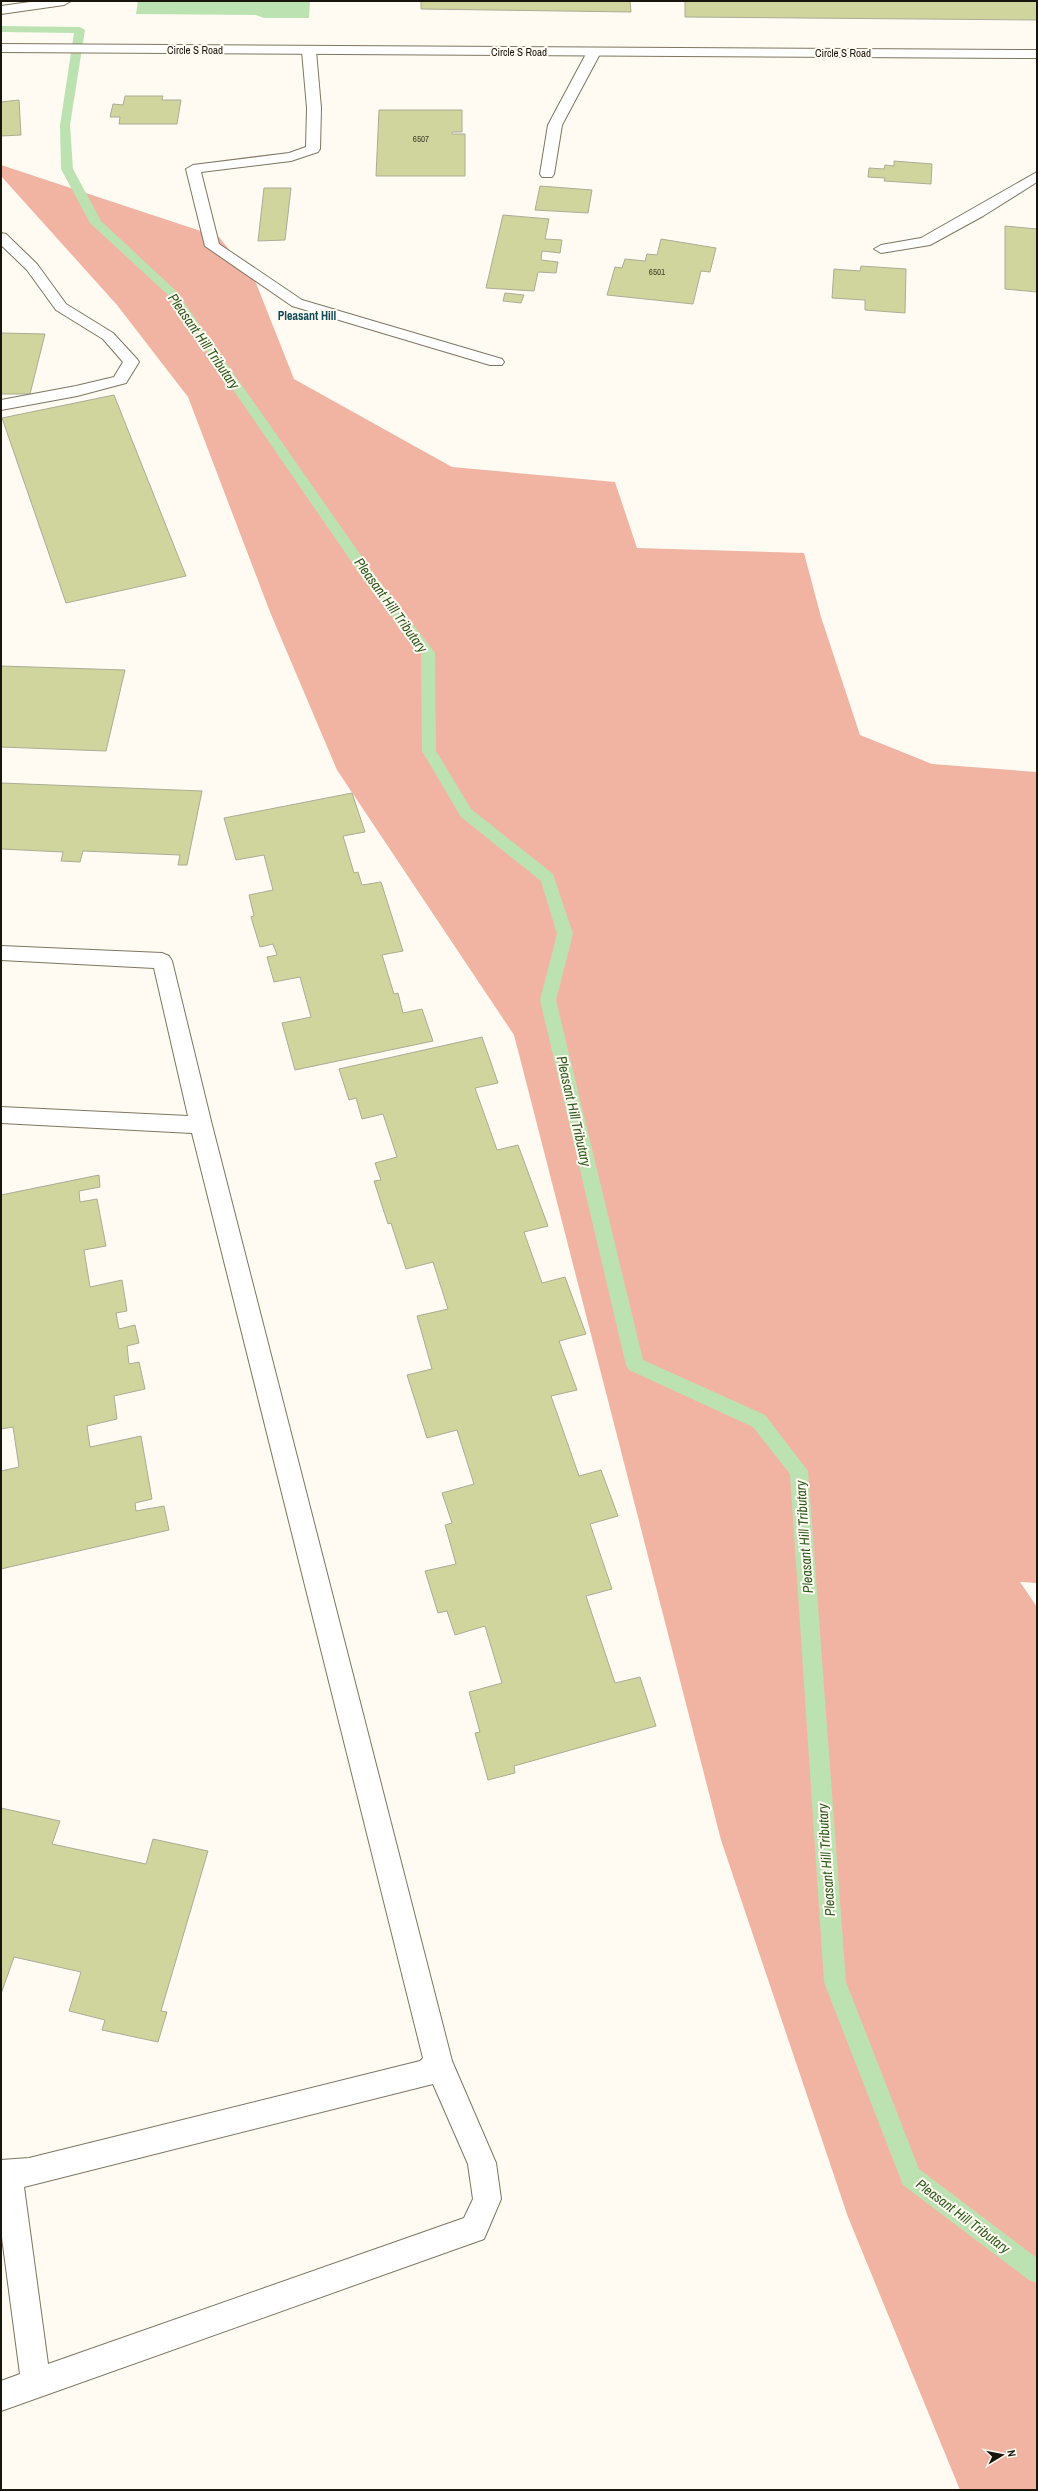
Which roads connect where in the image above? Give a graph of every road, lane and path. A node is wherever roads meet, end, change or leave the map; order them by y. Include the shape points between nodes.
1 (64, 1) edge
2 (1, 10) edge
3 (7, 48) edge
4 (309, 51) junction
5 (594, 52) junction
6 (1037, 54) edge
7 (547, 174) dead end
8 (1037, 176) edge
9 (1, 237) edge
10 (881, 249) dead end
11 (496, 362) dead end
12 (1, 405) edge
13 (1, 953) edge
14 (1, 1115) edge
15 (201, 1126) junction
16 (438, 2063) junction
17 (5, 2174) edge
18 (36, 2383) junction
19 (1, 2396) edge

1 - 2 street
3 - 4 street, Circle S Road
4 - 5 street, Circle S Road
4 - 11 street via 314,108 313,149 291,157 193,169 212,246 297,303
5 - 6 street, Circle S Road
5 - 7 street via 555,125
8 - 10 street via 925,242
9 - 12 street via 32,267 62,307 108,336 131,362 120,380 77,392
13 - 15 street via 162,961
14 - 15 street
15 - 16 street
16 - 17 street via 427,2073 29,2172
16 - 18 street via 482,2163 487,2199 474,2230
17 - 18 street
18 - 19 street

